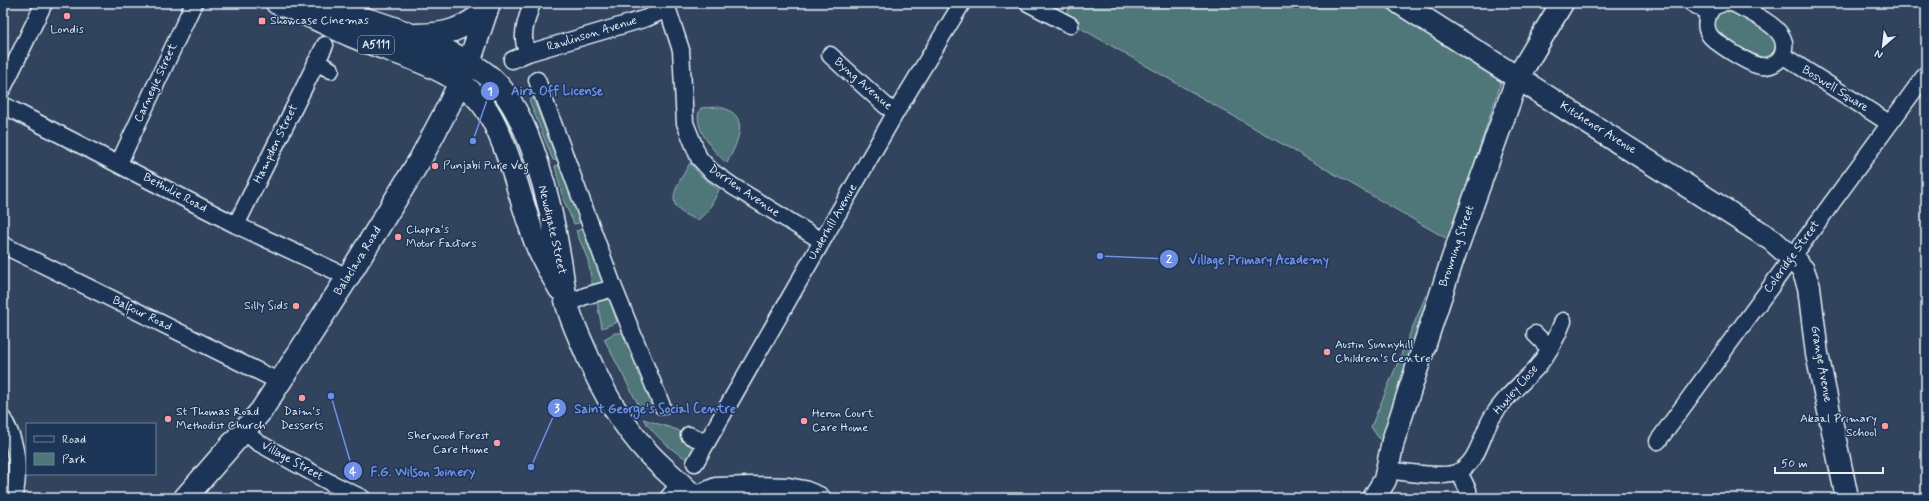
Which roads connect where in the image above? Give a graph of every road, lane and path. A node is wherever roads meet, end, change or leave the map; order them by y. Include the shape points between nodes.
1 (44, 3) edge
2 (194, 3) edge
3 (532, 3) edge
4 (962, 3) edge
5 (1028, 3) edge
6 (1400, 3) edge
7 (1562, 3) edge
8 (1692, 3) edge
9 (1723, 3) edge
10 (1731, 3) edge
11 (284, 5) edge
12 (669, 5) edge
13 (488, 7) edge
14 (1709, 13) junction
15 (1070, 26) dead end
16 (410, 34) junction
17 (325, 45) dead end
18 (528, 53) junction
19 (830, 55) dead end
20 (1782, 55) junction
21 (512, 60) dead end
22 (316, 62) junction
23 (470, 63) junction
24 (331, 70) dead end
25 (1926, 74) edge
26 (1518, 77) junction
27 (537, 80) dead end
28 (460, 83) junction
29 (3, 88) edge
30 (3, 105) edge
31 (896, 112) junction
32 (1889, 123) junction
33 (119, 163) junction
34 (236, 225) junction
35 (822, 241) junction
36 (3, 246) edge
37 (1792, 258) junction
38 (348, 277) junction
39 (614, 288) junction
40 (567, 302) junction
41 (1563, 321) dead end
42 (1535, 334) dead end
43 (1550, 349) junction
44 (280, 384) junction
45 (662, 406) dead end
46 (3, 419) edge
47 (244, 431) junction
48 (689, 435) dead end
49 (1658, 441) dead end
50 (706, 442) junction
51 (695, 463) dead end
52 (1388, 470) junction
53 (1459, 472) junction
54 (682, 493) edge
55 (14, 498) edge
56 (185, 498) edge
57 (362, 498) edge
58 (819, 498) edge
59 (1374, 498) edge
60 (1469, 498) edge
61 (1847, 498) edge

1 - 29 street
2 - 33 street, Carnegie Street
3 - 18 street via 524,39
4 - 31 street, Underhill Avenue
5 - 15 street
6 - 26 main road, Kitchener Avenue
7 - 26 main road, Browning Street
8 - 14 street
9 - 14 street
10 - 20 street via 1775,28 1784,44
11 - 16 main road, A5111 via 358,16
11 - 28 main road, A5111 via 347,34 438,70
12 - 18 street, Rawlinson Avenue via 647,18
12 - 35 street, Dorrien Avenue via 682,50 685,123 699,158 711,171 734,187
13 - 16 main road via 470,23 449,32 433,35
13 - 23 main road, Balaclava Road
14 - 20 street via 1706,28 1714,40 1756,65 1769,66
16 - 23 main road, A5111
17 - 22 street, Hampden Street
18 - 21 street, Rawlinson Avenue
19 - 31 street, Byng Avenue
20 - 32 street, Boswell Square
22 - 24 street
22 - 34 street, Hampden Street
23 - 28 main road, Balaclava Road
23 - 40 main road, Newdigate Street / A5111 via 503,91 531,144 559,254
25 - 32 street, Coleridge Street
26 - 37 main road, Kitchener Avenue via 1772,240
26 - 52 main road, Browning Street via 1453,258 1392,441
27 - 39 street
28 - 38 main road, Balaclava Road via 421,158
28 - 40 main road, Newdigate Street / A5111 via 491,117 504,147 536,244
30 - 33 street, Bethulie Road
31 - 35 street, Underhill Avenue
32 - 37 street, Coleridge Street
33 - 34 street, Bethulie Road
34 - 38 street, Bethulie Road
35 - 50 street, Underhill Avenue
36 - 44 street, Balfour Road
37 - 49 street, Coleridge Street
37 - 61 main road, Grange Avenue via 1803,270 1809,287 1818,361
38 - 44 main road, Balaclava Road
39 - 40 street
39 - 45 street
40 - 54 main road, Newdigate Street / A5111 via 587,355 616,412 628,430
41 - 43 street, Huxley Close
42 - 43 street
43 - 53 street, Huxley Close via 1537,367 1498,408 1474,456
44 - 47 main road, Balaclava Road
46 - 55 street via 10,430 17,459 18,473
47 - 56 main road, Balaclava Road
47 - 57 street, Village Street via 257,442 331,484
48 - 50 street
50 - 51 street, Underhill Avenue
52 - 53 street via 1445,475
52 - 59 main road, Browning Street
53 - 60 street
54 - 58 main road via 716,489 788,489

